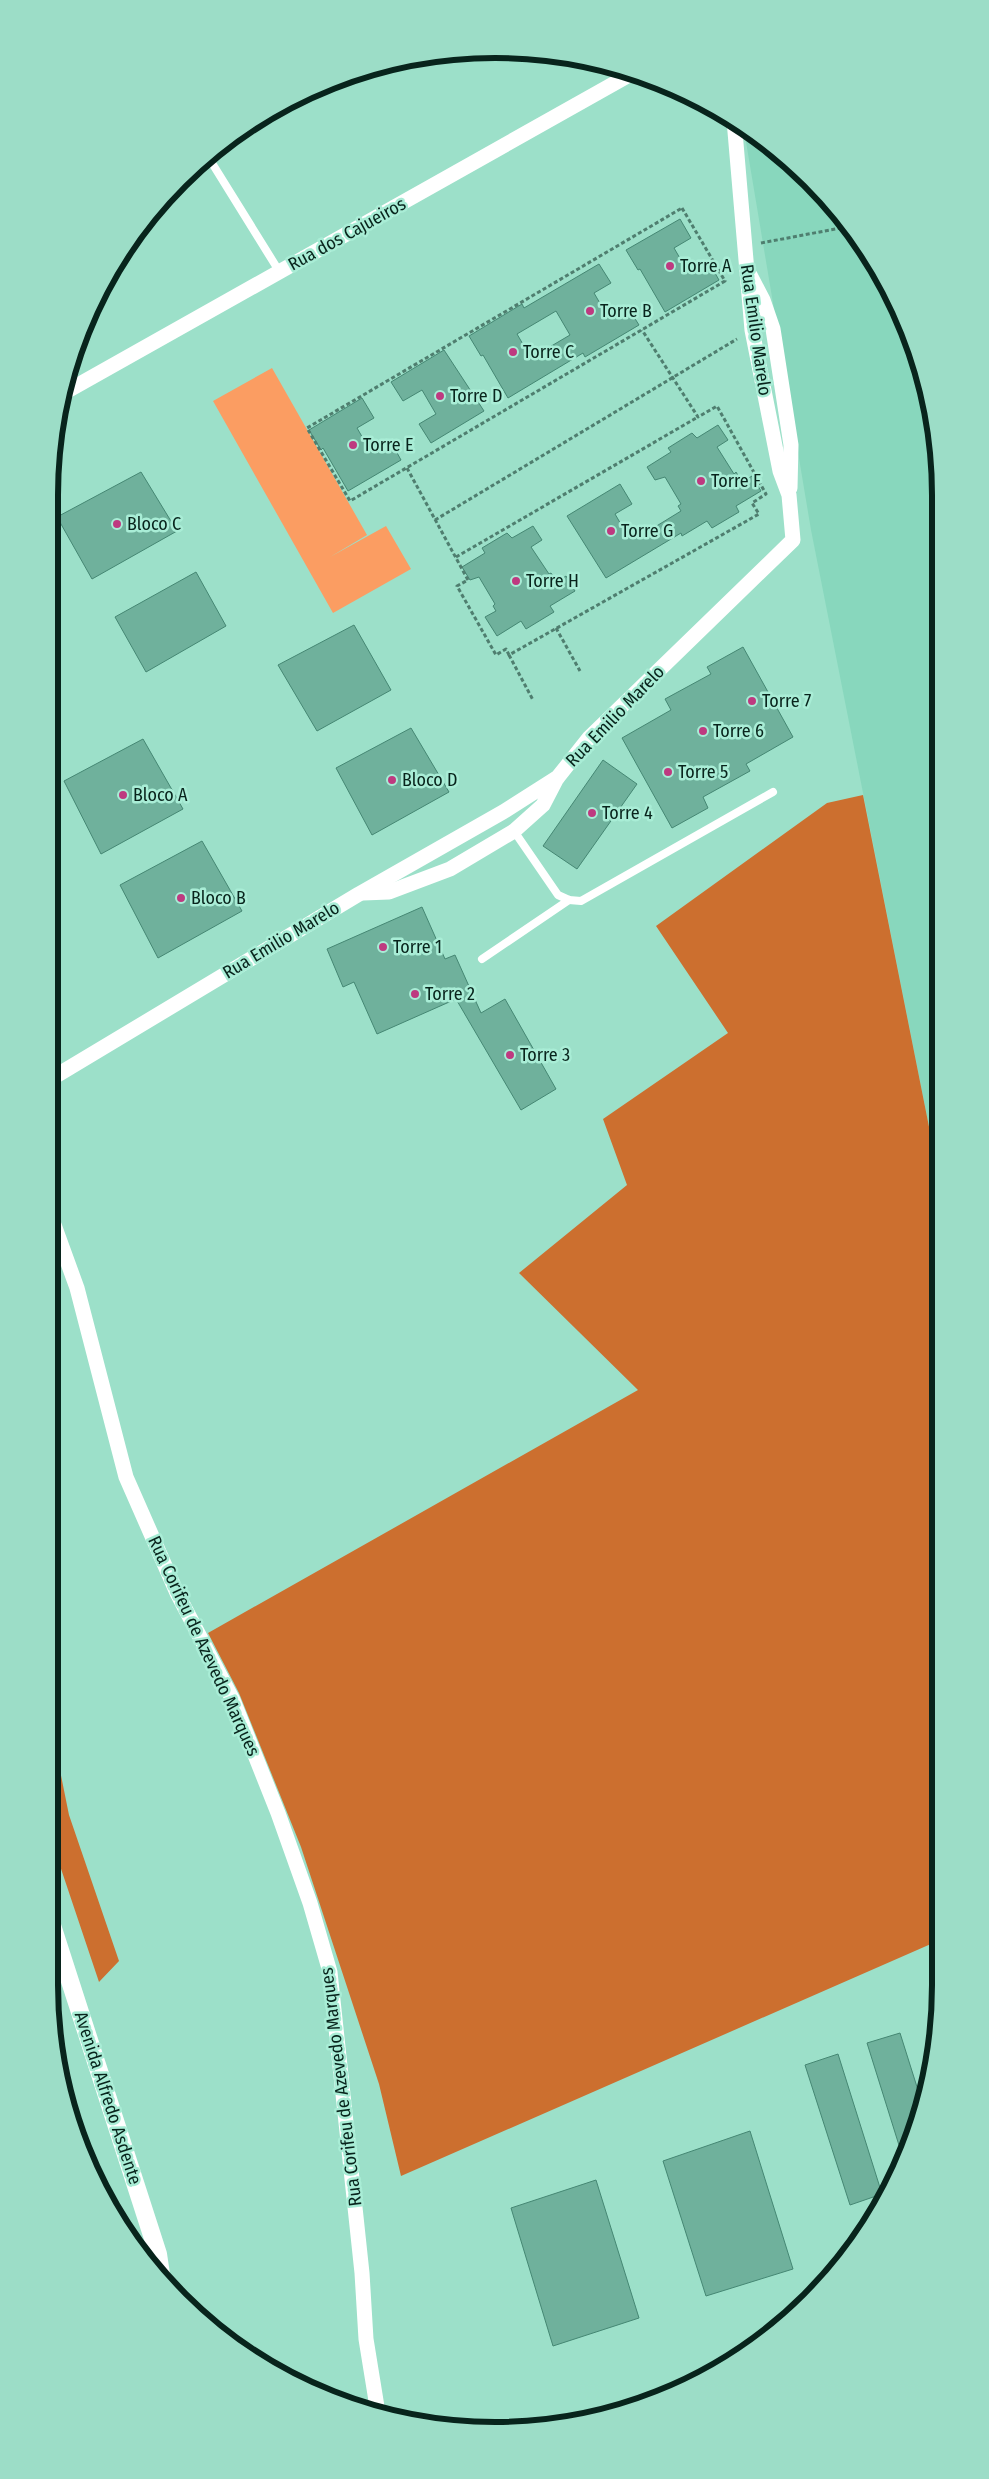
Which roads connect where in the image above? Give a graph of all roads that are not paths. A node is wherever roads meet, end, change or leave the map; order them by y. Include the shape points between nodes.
1 (625, 78) edge
2 (735, 130) edge
3 (211, 162) edge
4 (747, 270) junction
5 (279, 271) junction
6 (779, 368) junction
7 (760, 376) junction
8 (70, 389) edge
9 (789, 495) junction
10 (558, 777) junction
11 (773, 792) dead end
12 (503, 812) junction
13 (514, 831) junction
14 (440, 848) junction
15 (450, 869) junction
16 (359, 894) junction
17 (569, 900) junction
18 (482, 959) dead end
19 (58, 1075) edge
20 (58, 1236) edge
21 (58, 1944) edge
22 (160, 2265) edge
23 (377, 2406) edge

1 - 5 street, Rua dos Cajueiros
2 - 4 street, Rua Emilio Marelo
3 - 5 lane
4 - 6 street via 763,300 773,329
4 - 7 street, Rua Emilio Marelo
5 - 8 street, Rua dos Cajueiros
6 - 7 street
6 - 9 street via 791,445
7 - 9 street, Rua Emilio Marelo via 780,471
9 - 10 street, Rua Emilio Marelo via 793,540 589,738
10 - 12 street, Rua Emilio Marelo
10 - 13 street via 543,806
11 - 17 lane via 603,890 581,901
12 - 13 street
12 - 14 street, Rua Emilio Marelo
13 - 15 street
13 - 17 lane via 558,895
14 - 15 street
14 - 16 street, Rua Emilio Marelo
15 - 16 street via 389,892
16 - 19 street, Rua Emilio Marelo
17 - 18 lane
20 - 23 street, Rua Corifeu de Azevedo Marques via 77,1288 126,1477 177,1593 233,1700 278,1813 330,1972 343,2078 366,2339
21 - 22 street, Avenida Alfredo Asdente

